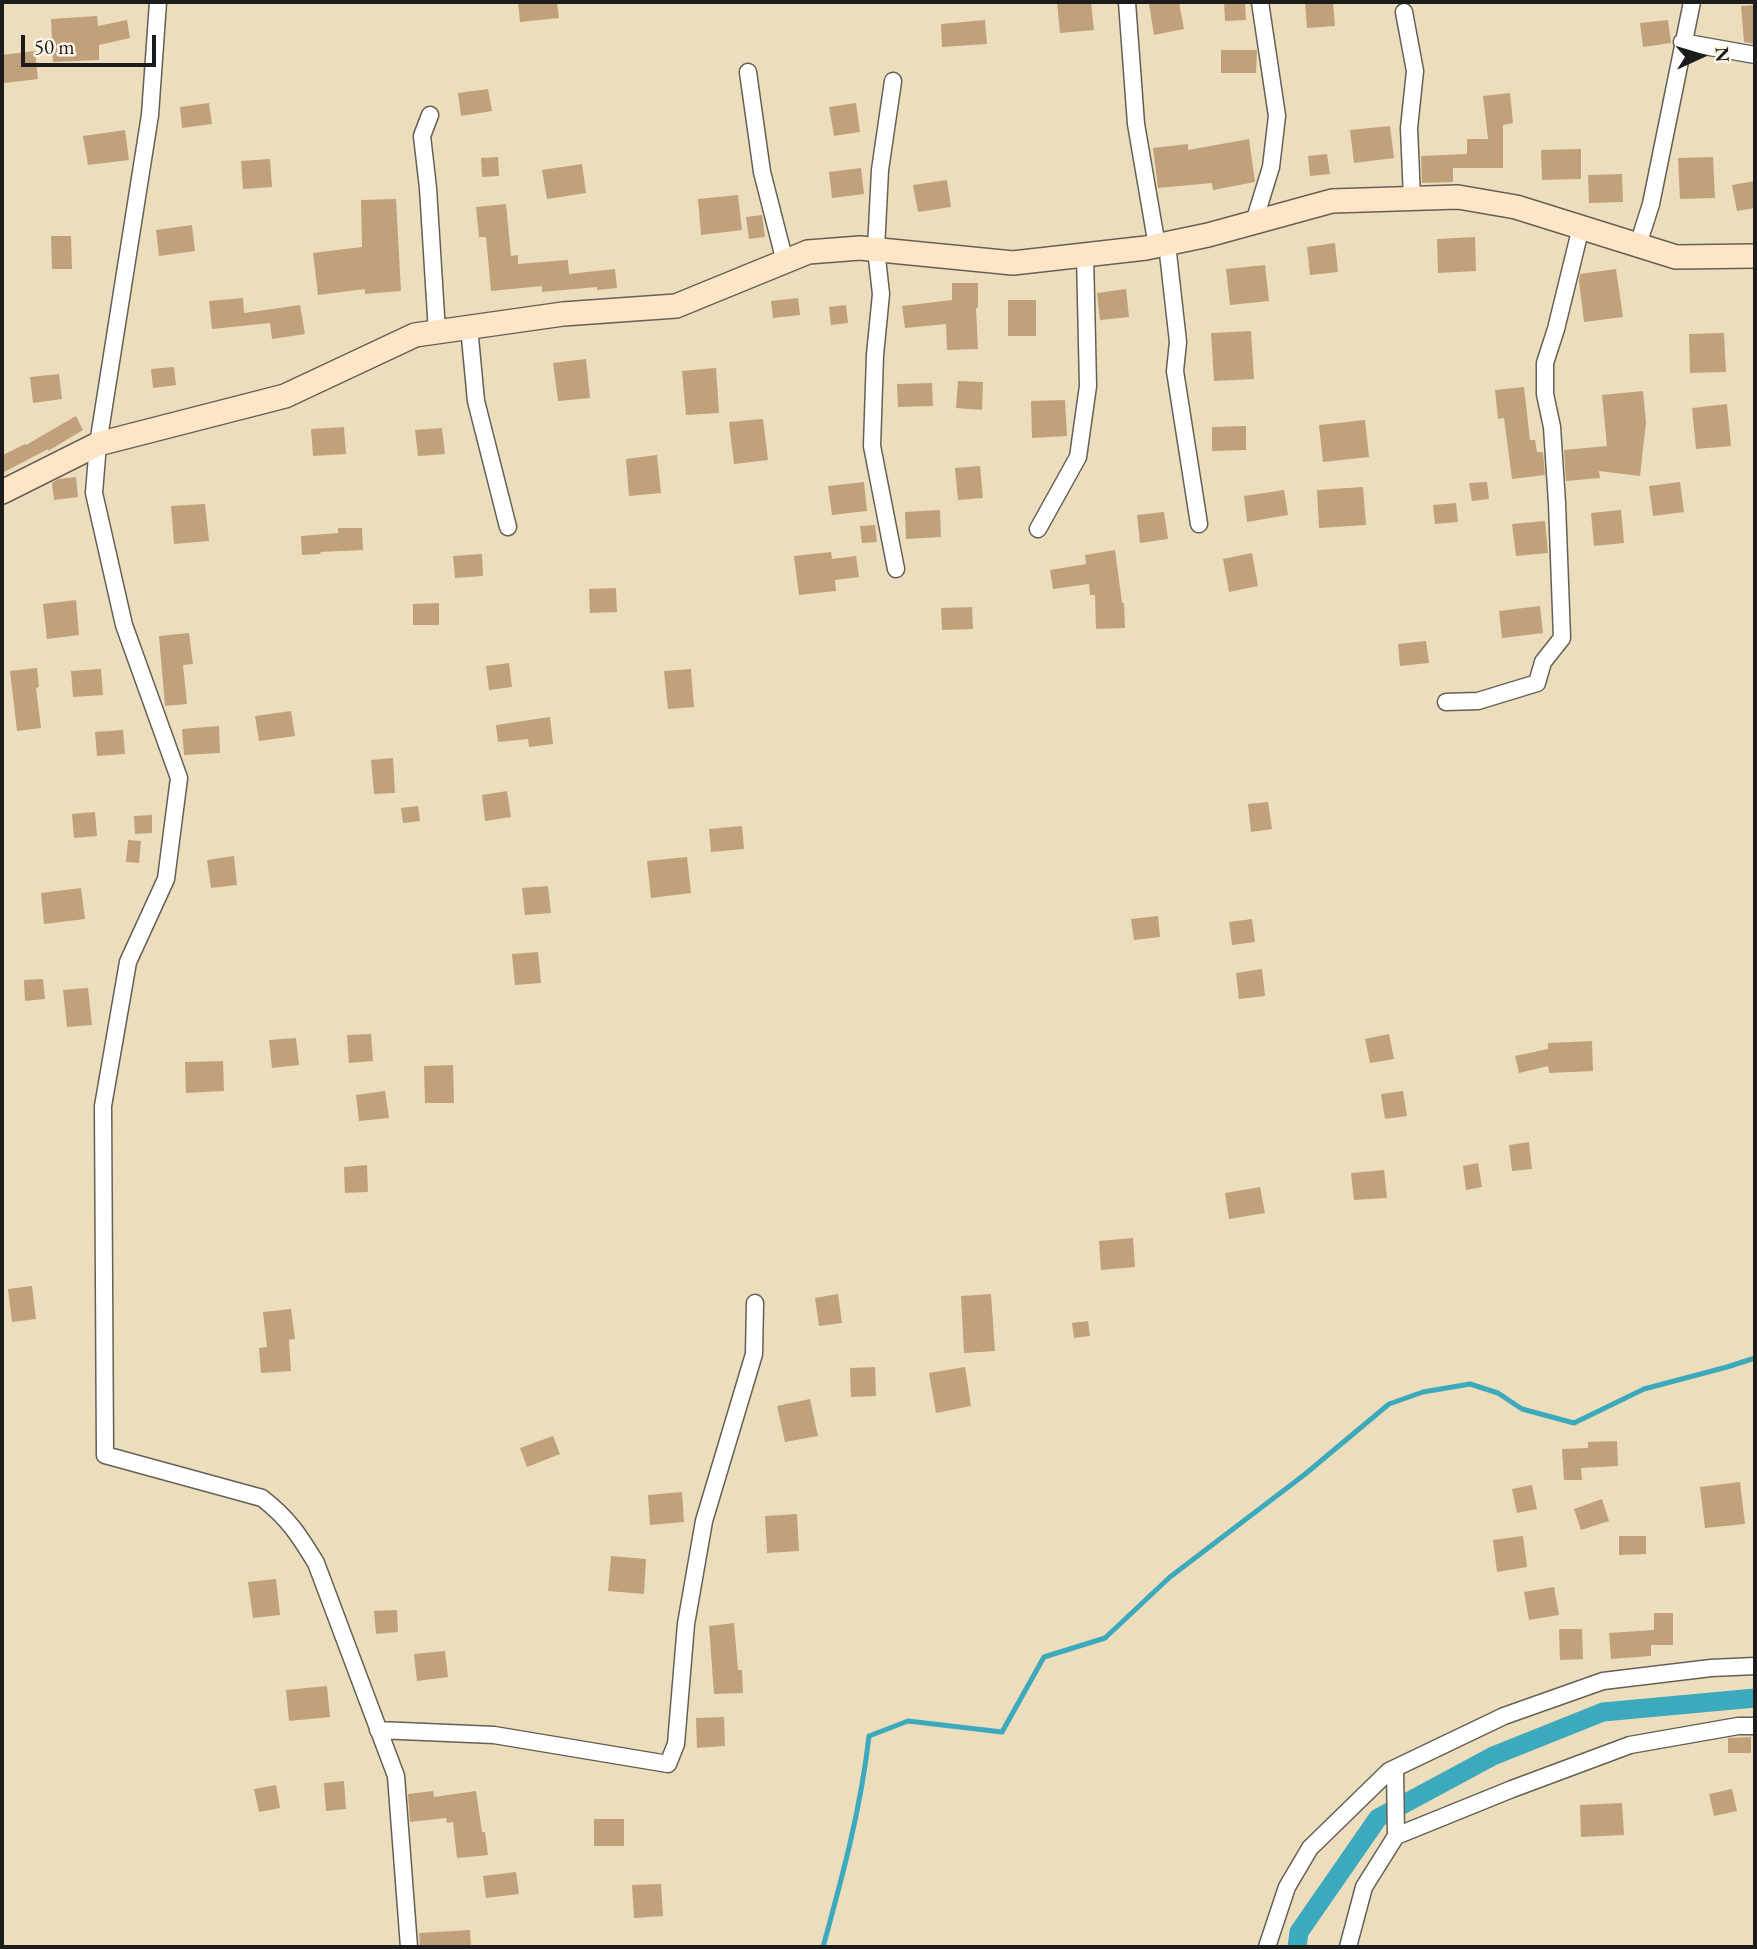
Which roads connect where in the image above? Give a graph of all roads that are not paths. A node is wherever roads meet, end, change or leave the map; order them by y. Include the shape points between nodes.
1 (158, 2) edge
2 (1127, 2) edge
3 (1260, 2) edge
4 (1692, 2) edge
5 (1404, 12) dead end
6 (1682, 42) junction
7 (1755, 55) edge
8 (748, 72) dead end
9 (893, 81) dead end
10 (430, 114) dead end
11 (1412, 198) junction
12 (1254, 222) junction
13 (1581, 227) junction
14 (1162, 245) junction
15 (1638, 245) junction
16 (876, 249) junction
17 (1085, 255) junction
18 (1755, 256) edge
19 (785, 262) junction
20 (469, 327) junction
21 (437, 332) junction
22 (98, 444) junction
23 (2, 492) edge
24 (1199, 524) dead end
25 (508, 527) dead end
26 (1038, 529) dead end
27 (896, 569) dead end
28 (1446, 702) dead end
29 (755, 1303) dead end
30 (1755, 1666) edge
31 (1755, 1726) edge
32 (378, 1730) junction
33 (1395, 1769) junction
34 (1396, 1836) junction
35 (409, 1947) edge
36 (1266, 1947) edge
37 (1348, 1947) edge

1 - 22 street via 150,115
2 - 14 street via 1136,124
3 - 12 street via 1277,116 1271,167
4 - 6 street
5 - 11 street via 1415,71 1409,128
6 - 7 street
6 - 15 street via 1651,204
8 - 19 street via 762,172
9 - 16 street via 880,170
10 - 21 street via 422,136
11 - 12 main road via 1332,201
11 - 13 main road via 1458,197 1516,207
12 - 14 main road
13 - 15 main road
13 - 28 street via 1545,363 1562,638 1543,662 1537,683 1478,701
14 - 17 main road
14 - 24 street via 1178,342 1175,371
15 - 18 main road via 1676,257
16 - 17 main road via 1013,263
16 - 19 main road via 808,252
16 - 27 street via 880,294 872,446
17 - 26 street via 1088,386 1078,457
19 - 20 main road via 677,306
20 - 21 main road
20 - 25 street via 477,401
21 - 22 main road via 415,335 285,396
22 - 23 main road
22 - 32 street via 94,492 124,625 179,778 166,879 128,962 103,1106 105,1455 262,1498 284,1515 316,1563
29 - 32 street via 754,1354 704,1521 686,1624 676,1744 668,1763 494,1735
30 - 33 street via 1602,1681 1504,1716
31 - 34 street via 1630,1745
32 - 35 street via 396,1776
33 - 34 street
33 - 36 street via 1310,1848 1287,1887
34 - 37 street via 1364,1887

